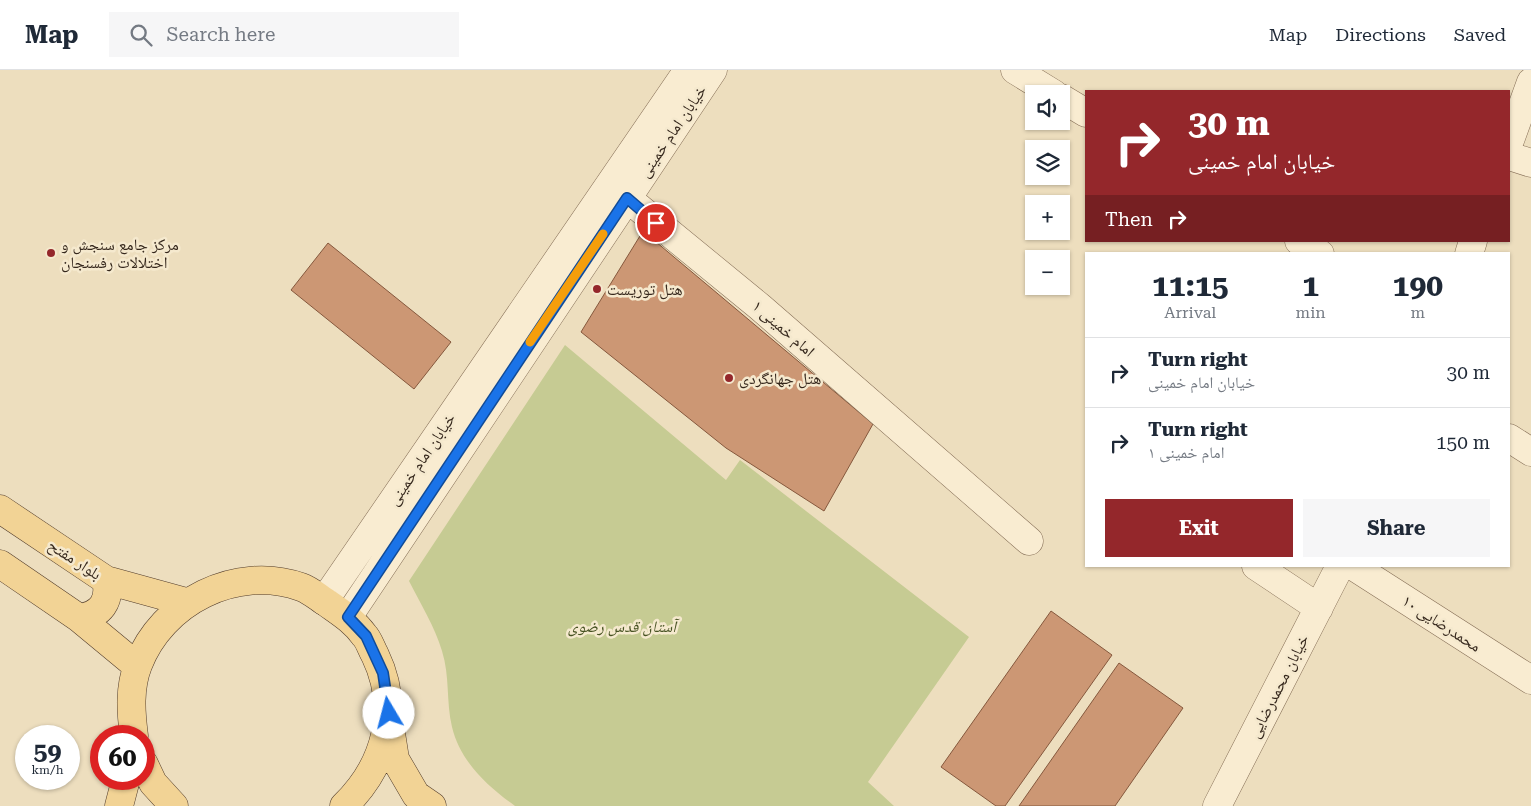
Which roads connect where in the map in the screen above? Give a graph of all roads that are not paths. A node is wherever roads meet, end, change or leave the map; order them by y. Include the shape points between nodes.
1 (688, 70) edge
2 (713, 70) edge
3 (1015, 70) edge
4 (1531, 82) edge
5 (1039, 85) edge
6 (1070, 103) edge
7 (1085, 112) edge
8 (1510, 141) edge
9 (1510, 156) edge
10 (1531, 163) edge
11 (627, 198) junction
12 (1301, 242) edge
13 (1317, 252) edge
14 (1510, 439) edge
15 (1531, 452) edge
16 (0, 509) edge
17 (1029, 541) dead end
18 (357, 551) junction
19 (0, 564) edge
20 (380, 567) junction
21 (1258, 567) edge
22 (1340, 567) edge
23 (1355, 567) edge
24 (106, 580) junction
25 (324, 601) junction
26 (186, 602) junction
27 (1319, 608) junction
28 (348, 617) junction
29 (79, 618) junction
30 (137, 666) junction
31 (1531, 680) edge
32 (389, 713) junction
33 (133, 725) edge
34 (155, 785) edge
35 (123, 790) edge
36 (416, 802) edge
37 (119, 806) edge
38 (174, 806) edge
39 (344, 806) edge
40 (1216, 806) edge

1 - 18 street, خیابان امام خمینی
2 - 11 street, خیابان امام خمینی
3 - 5 street
4 - 8 street
6 - 7 street
9 - 10 street
11 - 17 street, امام خمینی ۱ via 760,308
11 - 20 street, خیابان امام خمینی
12 - 13 street
14 - 15 street
16 - 24 main road, بلوار مفتح
18 - 20 street via 364,570
18 - 25 street, خیابان امام خمینی
19 - 29 main road
20 - 28 street, خیابان امام خمینی
21 - 27 street
22 - 27 street, خیابان محمدرضایی
23 - 31 street, محمدرضایی ۱۰
24 - 26 main road, بلوار مفتح
24 - 29 main road via 107,598 103,606 97,613
25 - 26 main road via 302,587 262,580 222,585
25 - 28 main road
26 - 30 main road via 156,630
27 - 40 street, خیابان محمدرضایی
28 - 32 main road via 366,636 383,673
29 - 30 main road
30 - 33 main road via 130,706
32 - 36 main road via 395,759
32 - 39 main road via 381,753 362,789
34 - 38 main road
35 - 37 main road

